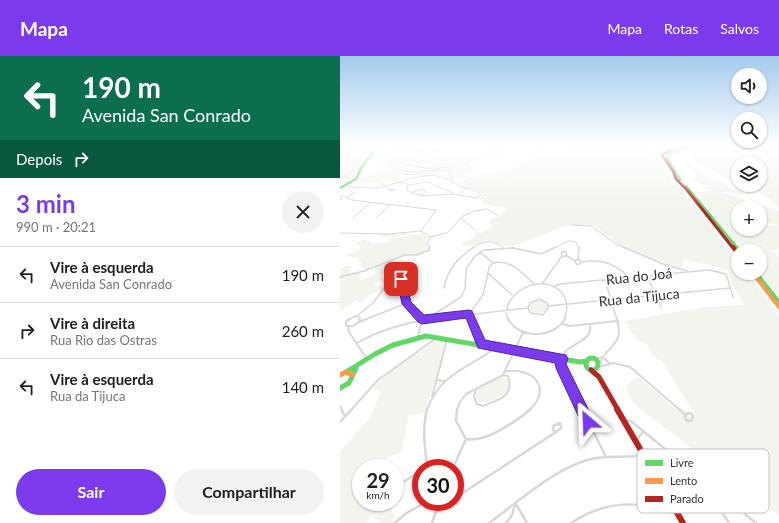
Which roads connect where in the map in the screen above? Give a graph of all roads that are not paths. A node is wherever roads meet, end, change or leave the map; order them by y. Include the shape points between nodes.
1 (362, 168) edge
2 (424, 168) edge
3 (442, 168) edge
4 (447, 168) edge
5 (671, 168) edge
6 (674, 168) edge
7 (435, 169) junction
8 (402, 170) dead end
9 (449, 172) junction
10 (403, 174) dead end
11 (418, 176) junction
12 (451, 178) junction
13 (448, 179) junction
14 (384, 182) dead end
15 (402, 182) junction
16 (452, 182) junction
17 (408, 185) junction
18 (343, 186) edge
19 (384, 187) junction
20 (468, 187) junction
21 (389, 189) dead end
22 (355, 192) dead end
23 (410, 193) junction
24 (455, 194) junction
25 (459, 194) junction
26 (340, 195) edge
27 (422, 195) junction
28 (340, 197) edge
29 (346, 198) junction
30 (340, 200) edge
31 (371, 202) junction
32 (390, 205) junction
33 (498, 216) dead end
34 (377, 217) dead end
35 (461, 217) junction
36 (353, 218) dead end
37 (572, 225) dead end
38 (420, 231) junction
39 (476, 231) dead end
40 (340, 233) edge
41 (430, 238) junction
42 (734, 244) edge
43 (731, 245) edge
44 (504, 248) junction
45 (480, 252) junction
46 (562, 256) junction
47 (566, 256) junction
48 (578, 260) junction
49 (576, 261) junction
50 (582, 262) junction
51 (492, 263) junction
52 (676, 268) junction
53 (688, 271) junction
54 (678, 272) junction
55 (488, 273) junction
56 (646, 276) junction
57 (340, 277) edge
58 (492, 277) junction
59 (629, 277) junction
60 (487, 279) junction
61 (605, 280) junction
62 (758, 280) edge
63 (762, 280) edge
64 (534, 284) junction
65 (542, 284) junction
66 (553, 286) junction
67 (444, 288) dead end
68 (730, 288) junction
69 (512, 295) junction
70 (655, 295) junction
71 (733, 298) dead end
72 (610, 300) junction
73 (779, 302) edge
74 (407, 304) junction
75 (568, 304) junction
76 (548, 306) junction
77 (660, 307) dead end
78 (779, 307) edge
79 (528, 308) junction
80 (506, 310) junction
81 (439, 312) junction
82 (469, 314) junction
83 (357, 316) junction
84 (441, 317) junction
85 (428, 318) junction
86 (422, 319) junction
87 (617, 321) junction
88 (359, 322) junction
89 (562, 324) junction
90 (590, 324) junction
91 (348, 327) junction
92 (523, 332) junction
93 (418, 337) junction
94 (437, 338) junction
95 (447, 339) junction
96 (357, 343) junction
97 (482, 345) junction
98 (488, 346) junction
99 (497, 347) junction
100 (514, 350) junction
101 (489, 353) junction
102 (603, 356) junction
103 (366, 358) junction
104 (562, 359) junction
105 (594, 359) junction
106 (609, 363) junction
107 (586, 364) junction
108 (356, 366) junction
109 (598, 367) junction
110 (591, 370) junction
111 (504, 372) junction
112 (342, 374) edge
113 (352, 375) junction
114 (503, 375) junction
115 (599, 378) junction
116 (437, 380) junction
117 (444, 381) junction
118 (435, 384) junction
119 (346, 385) junction
120 (441, 385) junction
121 (340, 388) edge
122 (477, 388) junction
123 (340, 391) edge
124 (431, 399) junction
125 (340, 406) edge
126 (685, 414) dead end
127 (345, 416) junction
128 (624, 419) junction
129 (340, 422) edge
130 (556, 432) junction
131 (643, 432) junction
132 (466, 439) junction
133 (636, 441) junction
134 (640, 449) edge
135 (664, 449) edge
136 (606, 457) junction
137 (637, 457) edge
138 (426, 459) edge
139 (457, 459) edge
140 (464, 492) edge
141 (637, 503) edge
142 (515, 505) junction
143 (412, 510) edge
144 (436, 511) edge
145 (674, 513) edge
146 (722, 513) edge
147 (744, 513) edge
148 (679, 515) joint
149 (395, 523) edge
150 (432, 523) edge
151 (489, 523) edge
152 (506, 523) edge
153 (527, 523) edge
154 (570, 523) edge
155 (683, 523) edge
156 (728, 523) edge
157 (756, 523) edge

1 - 18 main road via 356,179
2 - 7 street
3 - 7 street
4 - 9 street
5 - 43 main road via 676,179 688,190
6 - 42 main road via 678,179 700,201
7 - 8 street via 417,172
7 - 9 street
9 - 12 street
10 - 11 street
11 - 13 street
11 - 15 street
12 - 13 street
12 - 16 street
13 - 16 street
14 - 19 street
15 - 17 street
15 - 19 street
16 - 20 street via 461,187
17 - 23 street via 407,190
17 - 24 street via 431,182
18 - 19 street via 376,189
19 - 21 street
20 - 25 street
20 - 25 street via 475,189 480,196 476,198
22 - 29 street
23 - 27 street
23 - 27 street via 422,189 426,191
24 - 25 street
24 - 27 street
26 - 29 street
28 - 30 street
29 - 31 street
31 - 32 street
31 - 36 street
32 - 34 street
32 - 38 street via 436,210
33 - 35 street via 485,209
35 - 39 street
35 - 41 street via 447,233
37 - 52 street via 591,226 616,244
38 - 40 street via 388,234
38 - 41 street
41 - 57 street via 429,250 417,255 407,254 364,271
44 - 45 street
44 - 48 street via 518,248 541,254 564,242 573,241 579,246
44 - 67 street via 491,242 475,245 449,271
45 - 51 street
45 - 81 street via 465,271 464,293
46 - 47 street
46 - 47 street via 560,254 563,252
46 - 65 street
47 - 49 street
48 - 49 street
48 - 50 street
49 - 50 street via 577,264
50 - 59 street via 605,260
51 - 55 street
51 - 64 street via 506,262
52 - 53 street
52 - 54 street
53 - 54 street, Rua do Joá
53 - 68 street, Rua do Joá via 722,272 726,274
54 - 56 street, Rua do Joá
55 - 58 street
55 - 60 street
56 - 59 street, Rua do Joá
56 - 70 street
58 - 60 street
58 - 69 street
59 - 61 street, Rua do Joá
60 - 82 street via 481,300
61 - 66 street, Rua do Joá
61 - 72 street
62 - 78 main road
63 - 73 main road
64 - 65 street, Rua do Joá
64 - 69 street via 521,288
65 - 66 street, Rua do Joá
66 - 75 street via 564,295
68 - 70 street, Rua da Tijuca
68 - 71 street
69 - 80 street
70 - 72 street, Rua da Tijuca
70 - 77 street
72 - 75 street, Rua da Tijuca
72 - 87 street
74 - 83 street via 403,282 396,278 389,281 374,302
74 - 86 street
74 - 88 street via 385,310
75 - 76 street, Rua da Tijuca
75 - 89 street via 568,312
76 - 79 street, Rua da Tijuca via 545,301 539,299 530,303
76 - 79 street, Rua da Tijuca via 545,313 539,316 530,313
79 - 80 street, Rua da Tijuca
80 - 82 street, Rua da Tijuca
80 - 92 street via 509,321
81 - 84 street
81 - 85 street
82 - 84 street, Rua da Tijuca
82 - 97 street
83 - 88 street via 360,318
83 - 91 street via 352,316 346,321
84 - 85 street, Rua da Tijuca
85 - 86 street, Rua da Tijuca
86 - 93 street
86 - 96 street, Rua da Tijuca via 388,327
87 - 90 street
87 - 102 street via 620,329 617,342
88 - 91 street
89 - 90 street
89 - 92 street via 545,333
90 - 104 street via 589,335 564,353
91 - 96 street
92 - 100 street
93 - 94 main road
93 - 103 main road via 395,342
94 - 95 main road
94 - 127 street via 378,380
95 - 97 main road
95 - 116 street
96 - 103 street
97 - 98 main road
98 - 99 main road
98 - 101 street
99 - 100 main road
99 - 101 street
100 - 104 main road
100 - 111 street
101 - 117 street
102 - 105 street
102 - 106 street
102 - 109 street
103 - 108 main road
104 - 107 main road
104 - 136 street via 560,364
105 - 107 main road via 590,358
105 - 109 main road via 597,360
106 - 109 street
106 - 126 street via 625,364 636,371
107 - 110 main road
108 - 112 main road
108 - 113 main road
109 - 110 main road
109 - 115 main road
110 - 115 main road
111 - 114 street
111 - 132 street via 520,369 532,375 539,391 534,406 487,437 477,440
112 - 113 main road
113 - 119 main road
114 - 122 street
114 - 122 street via 508,376 512,385 508,393 494,401 483,406 477,404 474,397
115 - 128 main road
116 - 117 street
116 - 118 street
117 - 120 street
118 - 120 street
118 - 124 street
119 - 121 main road
119 - 123 street
120 - 124 street
122 - 132 street via 463,397 457,410 456,421
124 - 138 street via 423,430
125 - 127 street
127 - 129 street
128 - 131 street via 632,422
128 - 133 main road
130 - 130 street via 553,426 560,423 561,428
130 - 140 street
131 - 133 street
131 - 135 street
132 - 139 street
133 - 134 main road
136 - 137 street
136 - 142 street via 582,462 563,471
141 - 154 street via 613,504 589,511
142 - 151 street
142 - 152 street
142 - 153 street
143 - 149 street
144 - 150 street
145 - 148 street
146 - 156 street
147 - 157 street
148 - 155 main road

